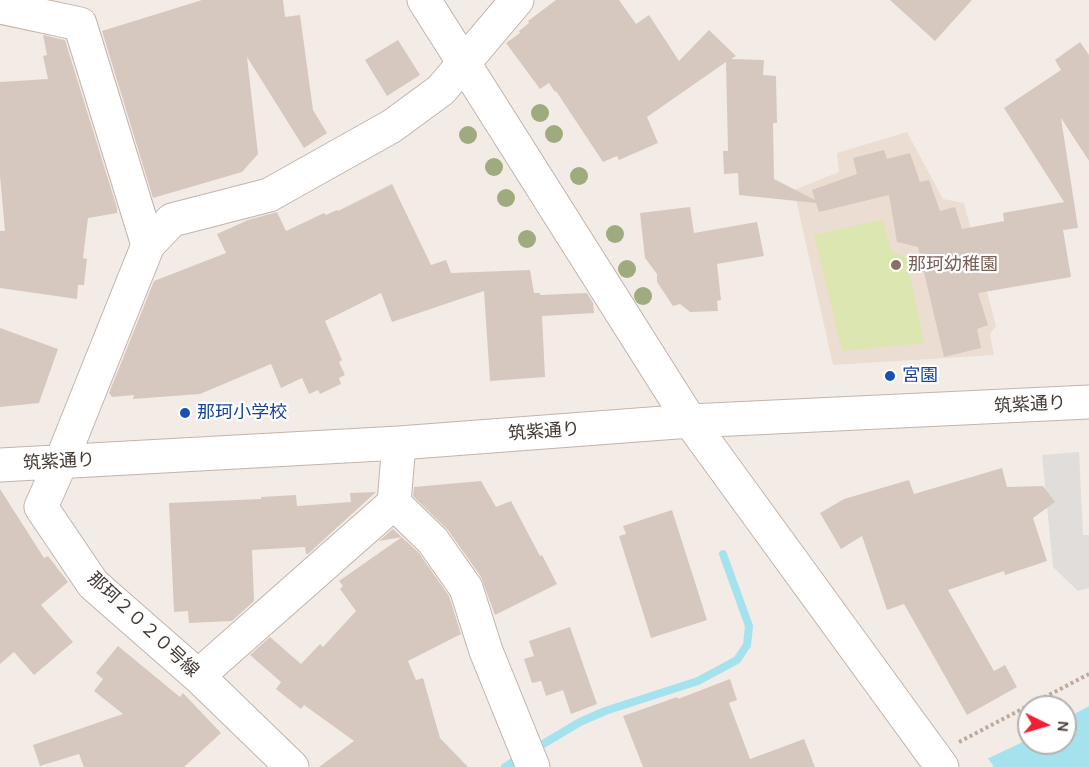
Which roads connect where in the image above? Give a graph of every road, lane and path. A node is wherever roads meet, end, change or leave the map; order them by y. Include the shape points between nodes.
1 (424, 0) edge
2 (517, 0) edge
3 (0, 7) edge
4 (74, 12) edge
5 (464, 64) junction
6 (148, 245) junction
7 (1089, 402) edge
8 (690, 421) junction
9 (399, 443) junction
10 (61, 462) junction
11 (0, 465) edge
12 (394, 503) junction
13 (1089, 674) edge
14 (198, 676) junction
15 (930, 763) edge
16 (292, 767) edge
17 (533, 767) edge

1 - 5 street
2 - 5 street
3 - 4 street
4 - 6 street
5 - 6 street via 441,90 392,126 270,195 172,220
5 - 8 street
6 - 10 street
7 - 8 street, 筑紫通り
8 - 9 street, 筑紫通り
8 - 15 street
9 - 10 street, 筑紫通り
9 - 12 street
10 - 11 street, 筑紫通り
10 - 14 street, 那珂２０２０号線 via 41,507 93,584
12 - 14 street
12 - 17 street via 433,541 466,588 486,651
13 - 15 path
14 - 16 street, 那珂２０２０号線

